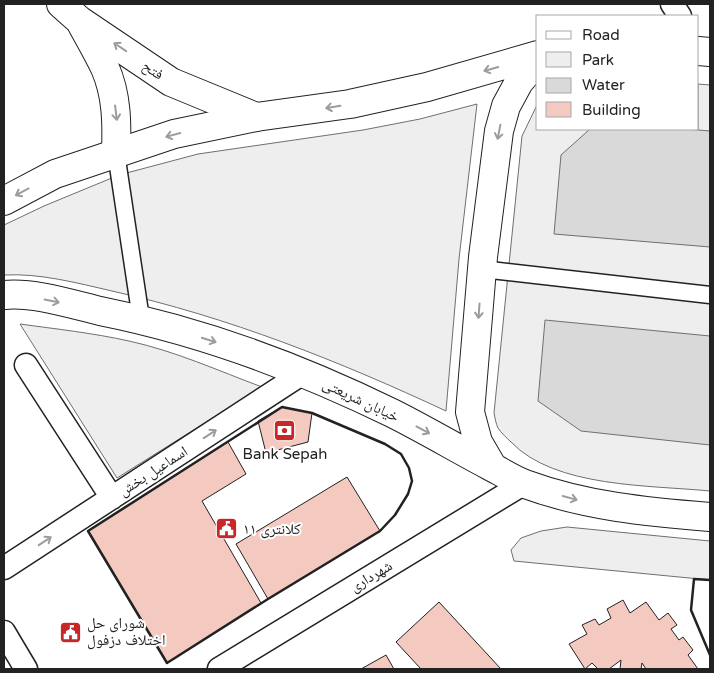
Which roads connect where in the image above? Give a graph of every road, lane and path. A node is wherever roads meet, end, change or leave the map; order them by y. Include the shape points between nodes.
1 (672, 4) edge
2 (70, 12) edge
3 (679, 15) edge
4 (536, 56) edge
5 (536, 62) edge
6 (256, 117) junction
7 (116, 153) junction
8 (4, 201) edge
9 (482, 269) junction
10 (4, 295) edge
11 (710, 295) edge
12 (141, 319) junction
13 (26, 365) dead end
14 (303, 373) junction
15 (492, 466) junction
16 (523, 484) junction
17 (112, 498) junction
18 (710, 517) edge
19 (4, 568) edge
20 (4, 632) edge
21 (26, 669) edge
22 (219, 669) edge

1 - 3 street
6 -> 2 main road, فتح via 171,82
2 -> 7 main road via 105,69 114,96
4 -> 6 main road via 428,87 350,104
5 -> 9 main road via 519,82 506,106 499,131
6 -> 7 main road via 174,134
7 -> 8 main road via 55,174
7 - 12 street
9 - 11 street
9 -> 15 main road via 470,412 478,442
10 -> 12 main road, خیابان شریعتی via 45,299
12 -> 14 main road, خیابان شریعتی
13 - 17 street
14 -> 15 main road, خیابان شریعتی via 393,414
17 -> 14 street, اسماعیل بخش
15 - 16 main road, خیابان شریعتی
16 -> 18 main road, خیابان شریعتی via 571,499 640,511
16 - 22 street, شهرداری
19 -> 17 street, اسماعیل بخش
20 - 21 street

